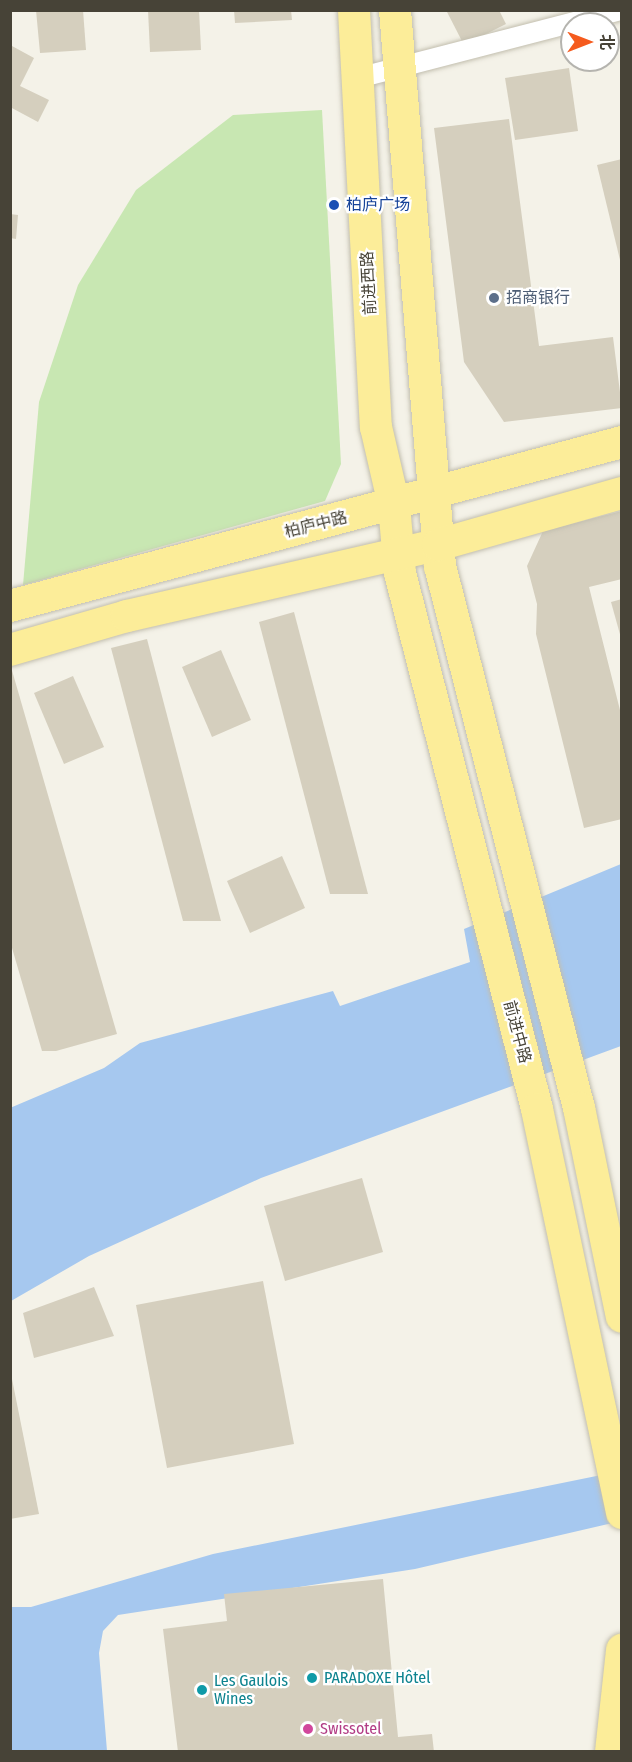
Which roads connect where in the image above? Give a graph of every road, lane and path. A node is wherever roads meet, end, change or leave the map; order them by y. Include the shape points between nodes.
1 (354, 10) edge
2 (395, 10) edge
3 (620, 10) edge
4 (398, 67) junction
5 (358, 78) junction
6 (621, 442) edge
7 (621, 493) edge
8 (432, 494) junction
9 (394, 505) junction
10 (438, 545) junction
11 (399, 554) junction
12 (10, 606) edge
13 (10, 650) edge
14 (621, 1317) edge
15 (621, 1513) edge
16 (621, 1650) edge
17 (611, 1752) edge

1 - 5 main road, 前进西路
2 - 4 main road
3 - 4 street
4 - 5 street
4 - 8 main road
5 - 9 main road, 前进西路 via 376,427
6 - 8 main road, 柏庐中路
7 - 10 main road
8 - 9 main road, 柏庐中路
8 - 10 main road
9 - 11 main road, 前进西路
9 - 12 main road, 柏庐中路
10 - 11 main road
10 - 14 main road via 579,1108
11 - 13 main road via 127,616
11 - 15 main road, 前进中路 via 537,1109
16 - 17 main road

